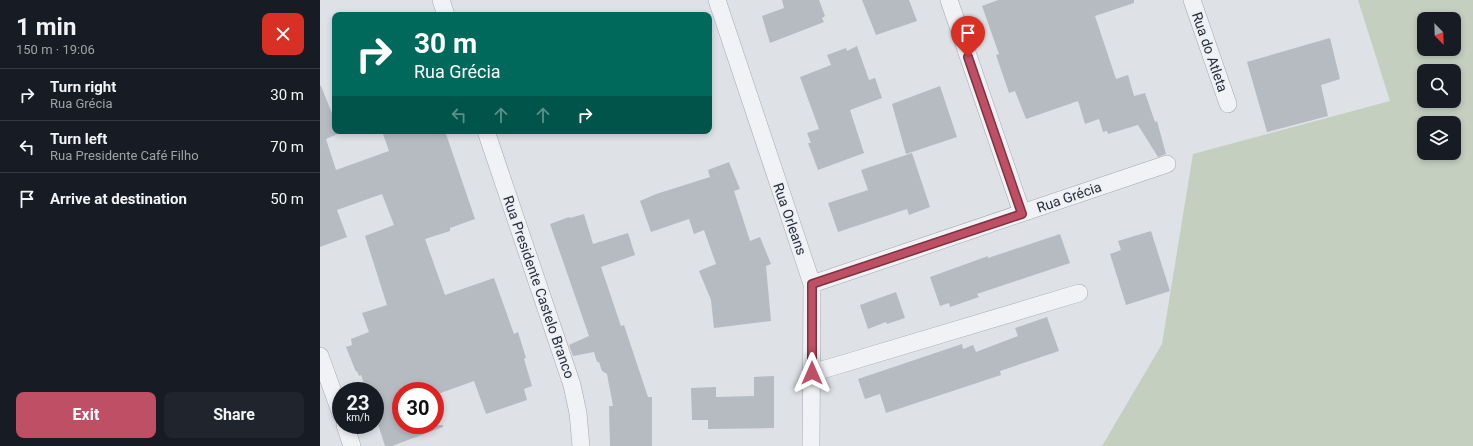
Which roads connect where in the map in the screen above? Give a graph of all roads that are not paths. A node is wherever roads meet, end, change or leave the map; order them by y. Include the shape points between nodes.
1 (441, 0) edge
2 (717, 0) edge
3 (948, 0) edge
4 (1192, 0) edge
5 (445, 12) edge
6 (1228, 104) dead end
7 (487, 134) edge
8 (1167, 164) dead end
9 (1022, 214) junction
10 (812, 284) junction
11 (1079, 293) dead end
12 (320, 356) edge
13 (812, 373) junction
14 (332, 389) edge
15 (348, 434) edge
16 (352, 446) edge
17 (581, 446) edge
18 (811, 446) edge

1 - 5 street
2 - 10 street, Rua Orleans
3 - 9 street
4 - 6 street, Rua do Atleta
7 - 17 street, Rua Presidente Castelo Branco via 572,385
8 - 9 street, Rua Grécia
9 - 10 street, Rua Grécia
10 - 13 street, Rua Orleans
11 - 13 street
12 - 14 street
13 - 18 street, Rua Orleans
15 - 16 street

